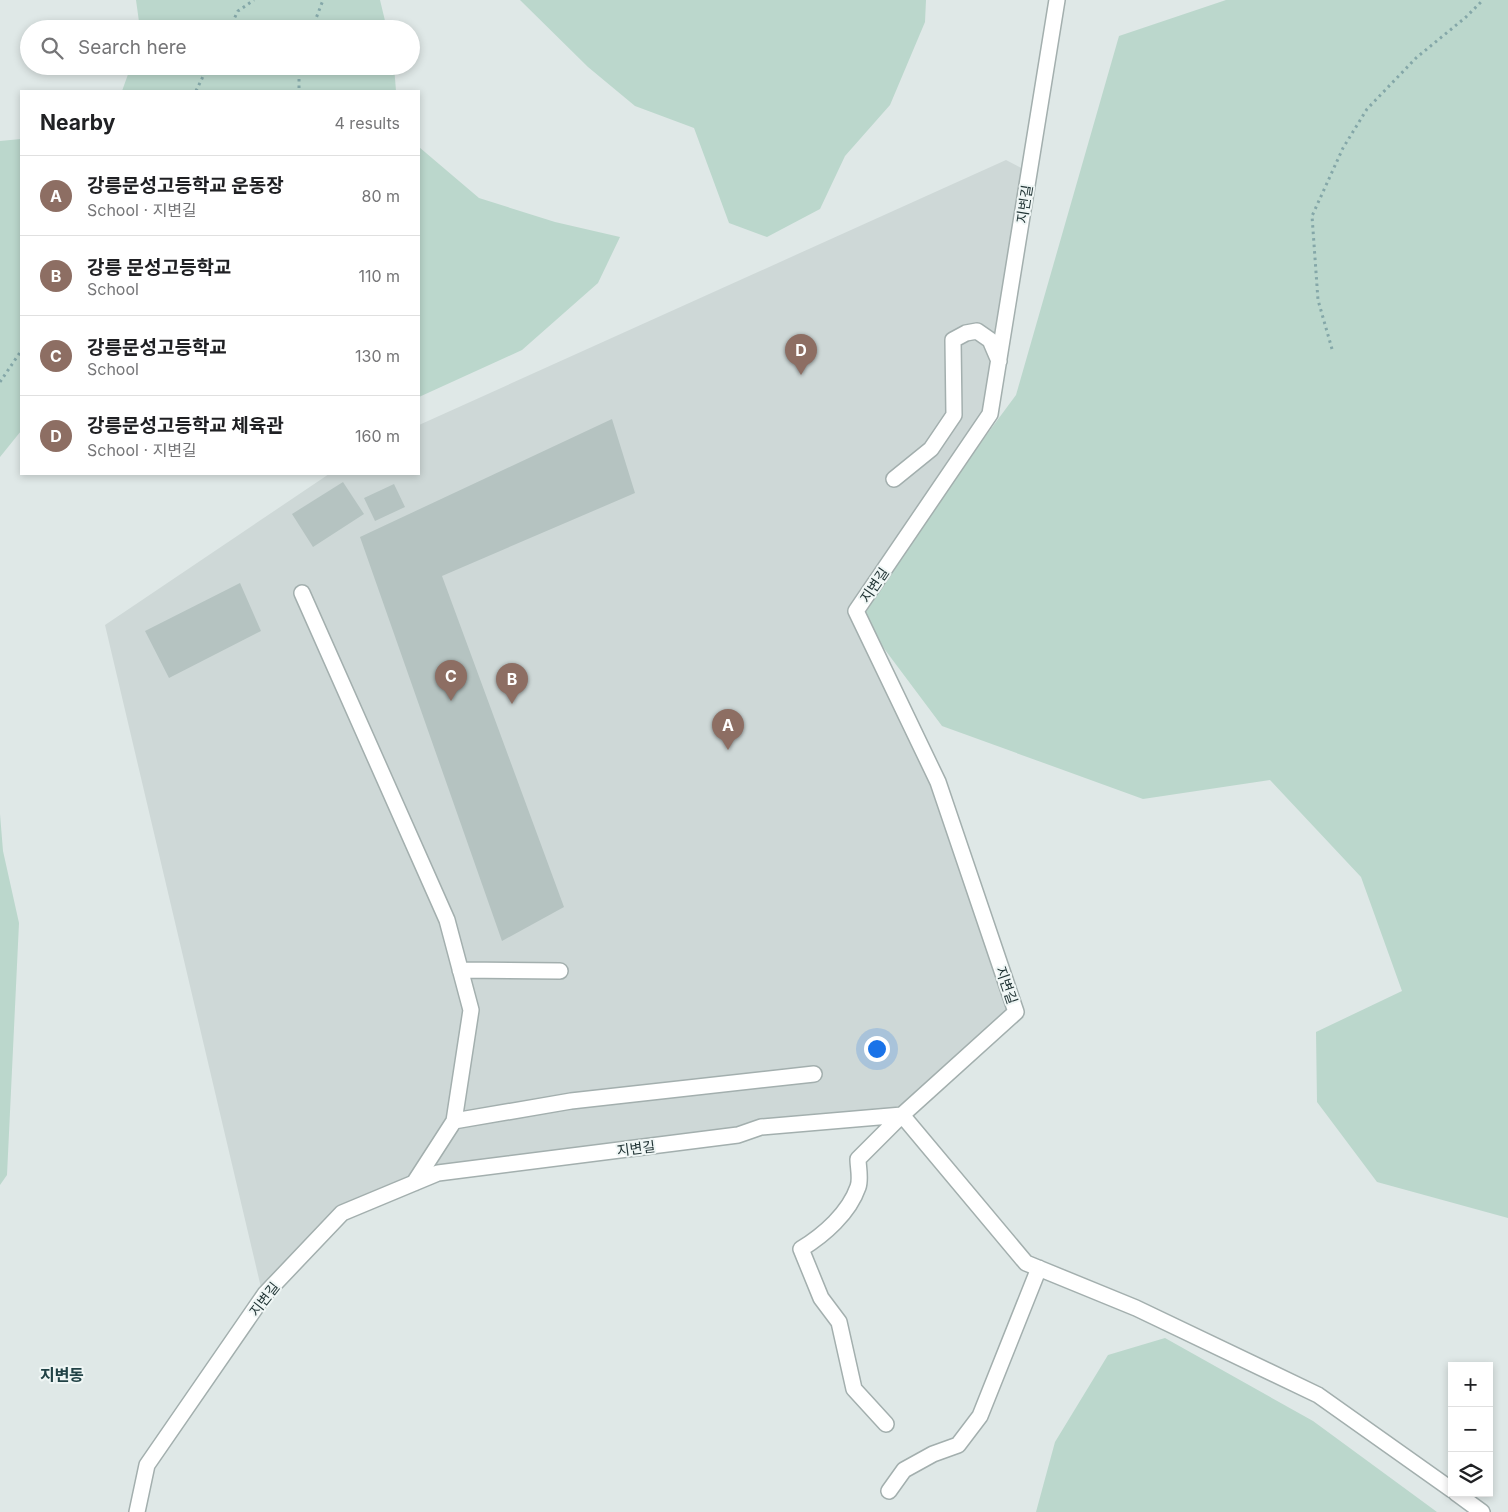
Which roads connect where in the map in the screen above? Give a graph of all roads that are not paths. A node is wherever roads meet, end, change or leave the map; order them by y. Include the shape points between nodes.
1 (1057, 0) edge
2 (999, 361) junction
3 (894, 479) dead end
4 (302, 593) dead end
5 (460, 970) junction
6 (560, 971) dead end
7 (814, 1074) dead end
8 (902, 1115) junction
9 (454, 1121) junction
10 (414, 1183) junction
11 (1039, 1268) junction
12 (886, 1424) dead end
13 (1448, 1487) edge
14 (889, 1491) dead end
15 (1461, 1497) edge
16 (137, 1512) edge
17 (1482, 1512) edge

1 - 2 street, 지변길
2 - 3 street via 990,340 977,331 953,340 954,415 931,449
2 - 8 street, 지변길 via 990,414 856,611 938,782 1016,1012
4 - 5 street via 447,920
5 - 6 street
5 - 9 street via 471,1010
7 - 9 street via 571,1101
8 - 10 street, 지변길 via 761,1126 738,1135 438,1173
8 - 11 street via 1026,1262
8 - 12 street via 858,1159 859,1186 844,1210 822,1236 801,1249 820,1298 839,1322 854,1389
9 - 10 street
10 - 16 street, 지변길 via 342,1213 265,1294 147,1465
11 - 13 street via 1136,1308 1318,1395
11 - 14 street via 980,1416 958,1445 904,1470
15 - 17 street

